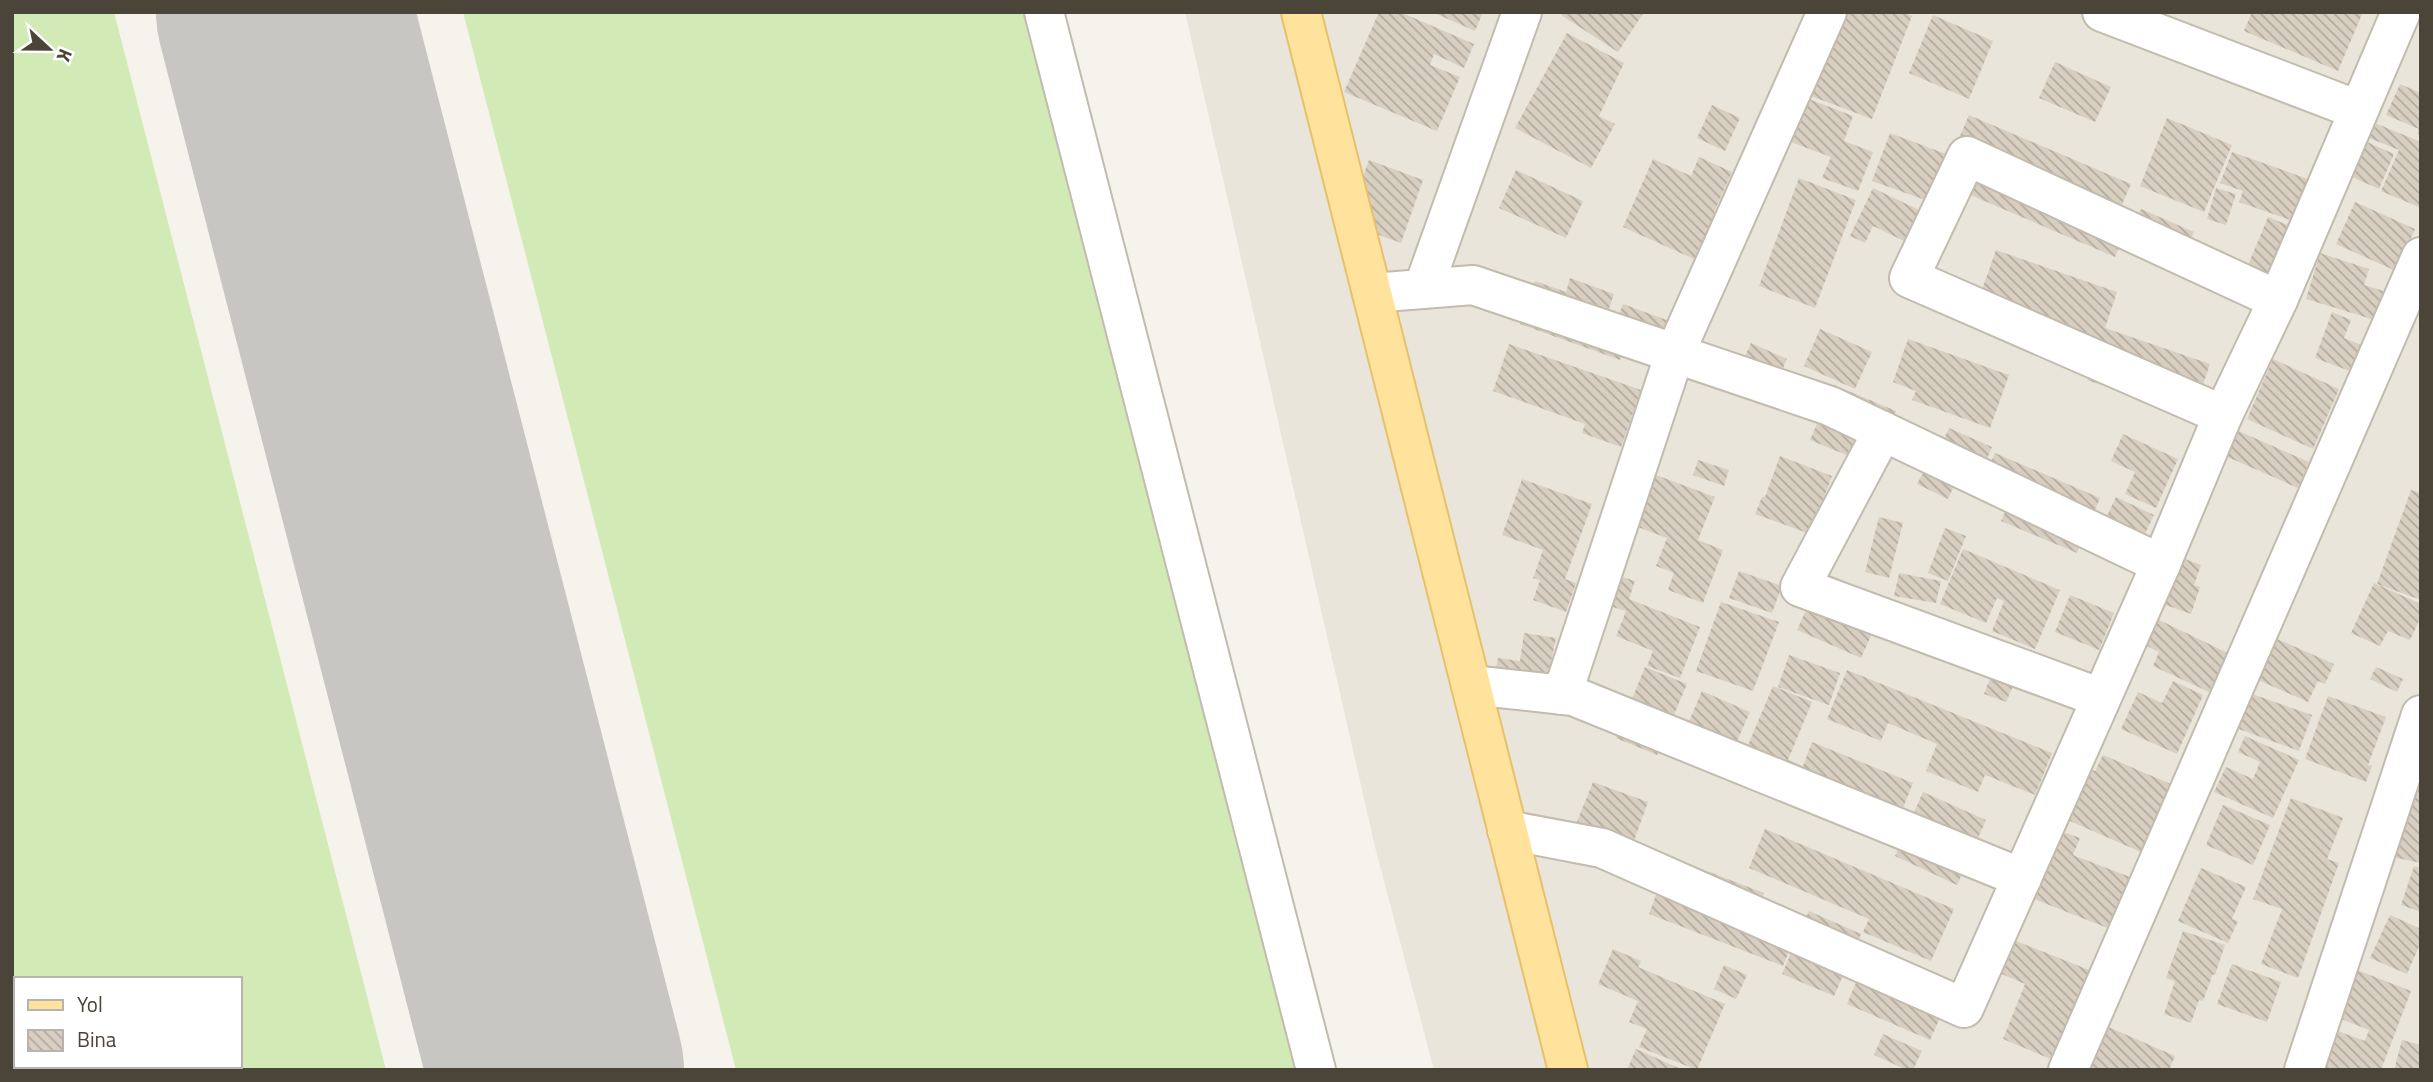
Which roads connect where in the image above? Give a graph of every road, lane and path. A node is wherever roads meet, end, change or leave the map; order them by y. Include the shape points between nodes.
1 (1044, 12) edge
2 (1301, 12) edge
3 (1522, 12) edge
4 (1827, 12) edge
5 (2102, 12) edge
6 (2401, 12) edge
7 (2358, 110) junction
8 (2421, 257) edge
9 (1423, 289) junction
10 (1372, 293) junction
11 (2278, 300) junction
12 (1675, 353) junction
13 (2223, 415) junction
14 (1882, 431) junction
15 (2161, 564) junction
16 (1471, 684) junction
17 (1562, 695) junction
18 (2101, 698) junction
19 (2421, 715) edge
20 (1507, 830) junction
21 (2022, 878) junction
22 (2081, 1065) edge
23 (1316, 1070) edge
24 (1568, 1070) edge
25 (2304, 1070) edge

1 - 23 street
2 - 10 main road
3 - 9 street
4 - 12 street
5 - 7 street
6 - 7 street
7 - 11 street
8 - 22 street
9 - 10 street
9 - 12 street via 1473,285
10 - 16 main road
11 - 13 street
11 - 13 street via 1967,156 1909,278
12 - 14 street via 1830,406
12 - 17 street
13 - 15 street
14 - 15 street
14 - 18 street via 1800,587
15 - 18 street
16 - 17 street
16 - 20 main road
17 - 21 street
18 - 21 street
19 - 25 street
20 - 21 street via 1602,848 1964,1008
20 - 24 main road

